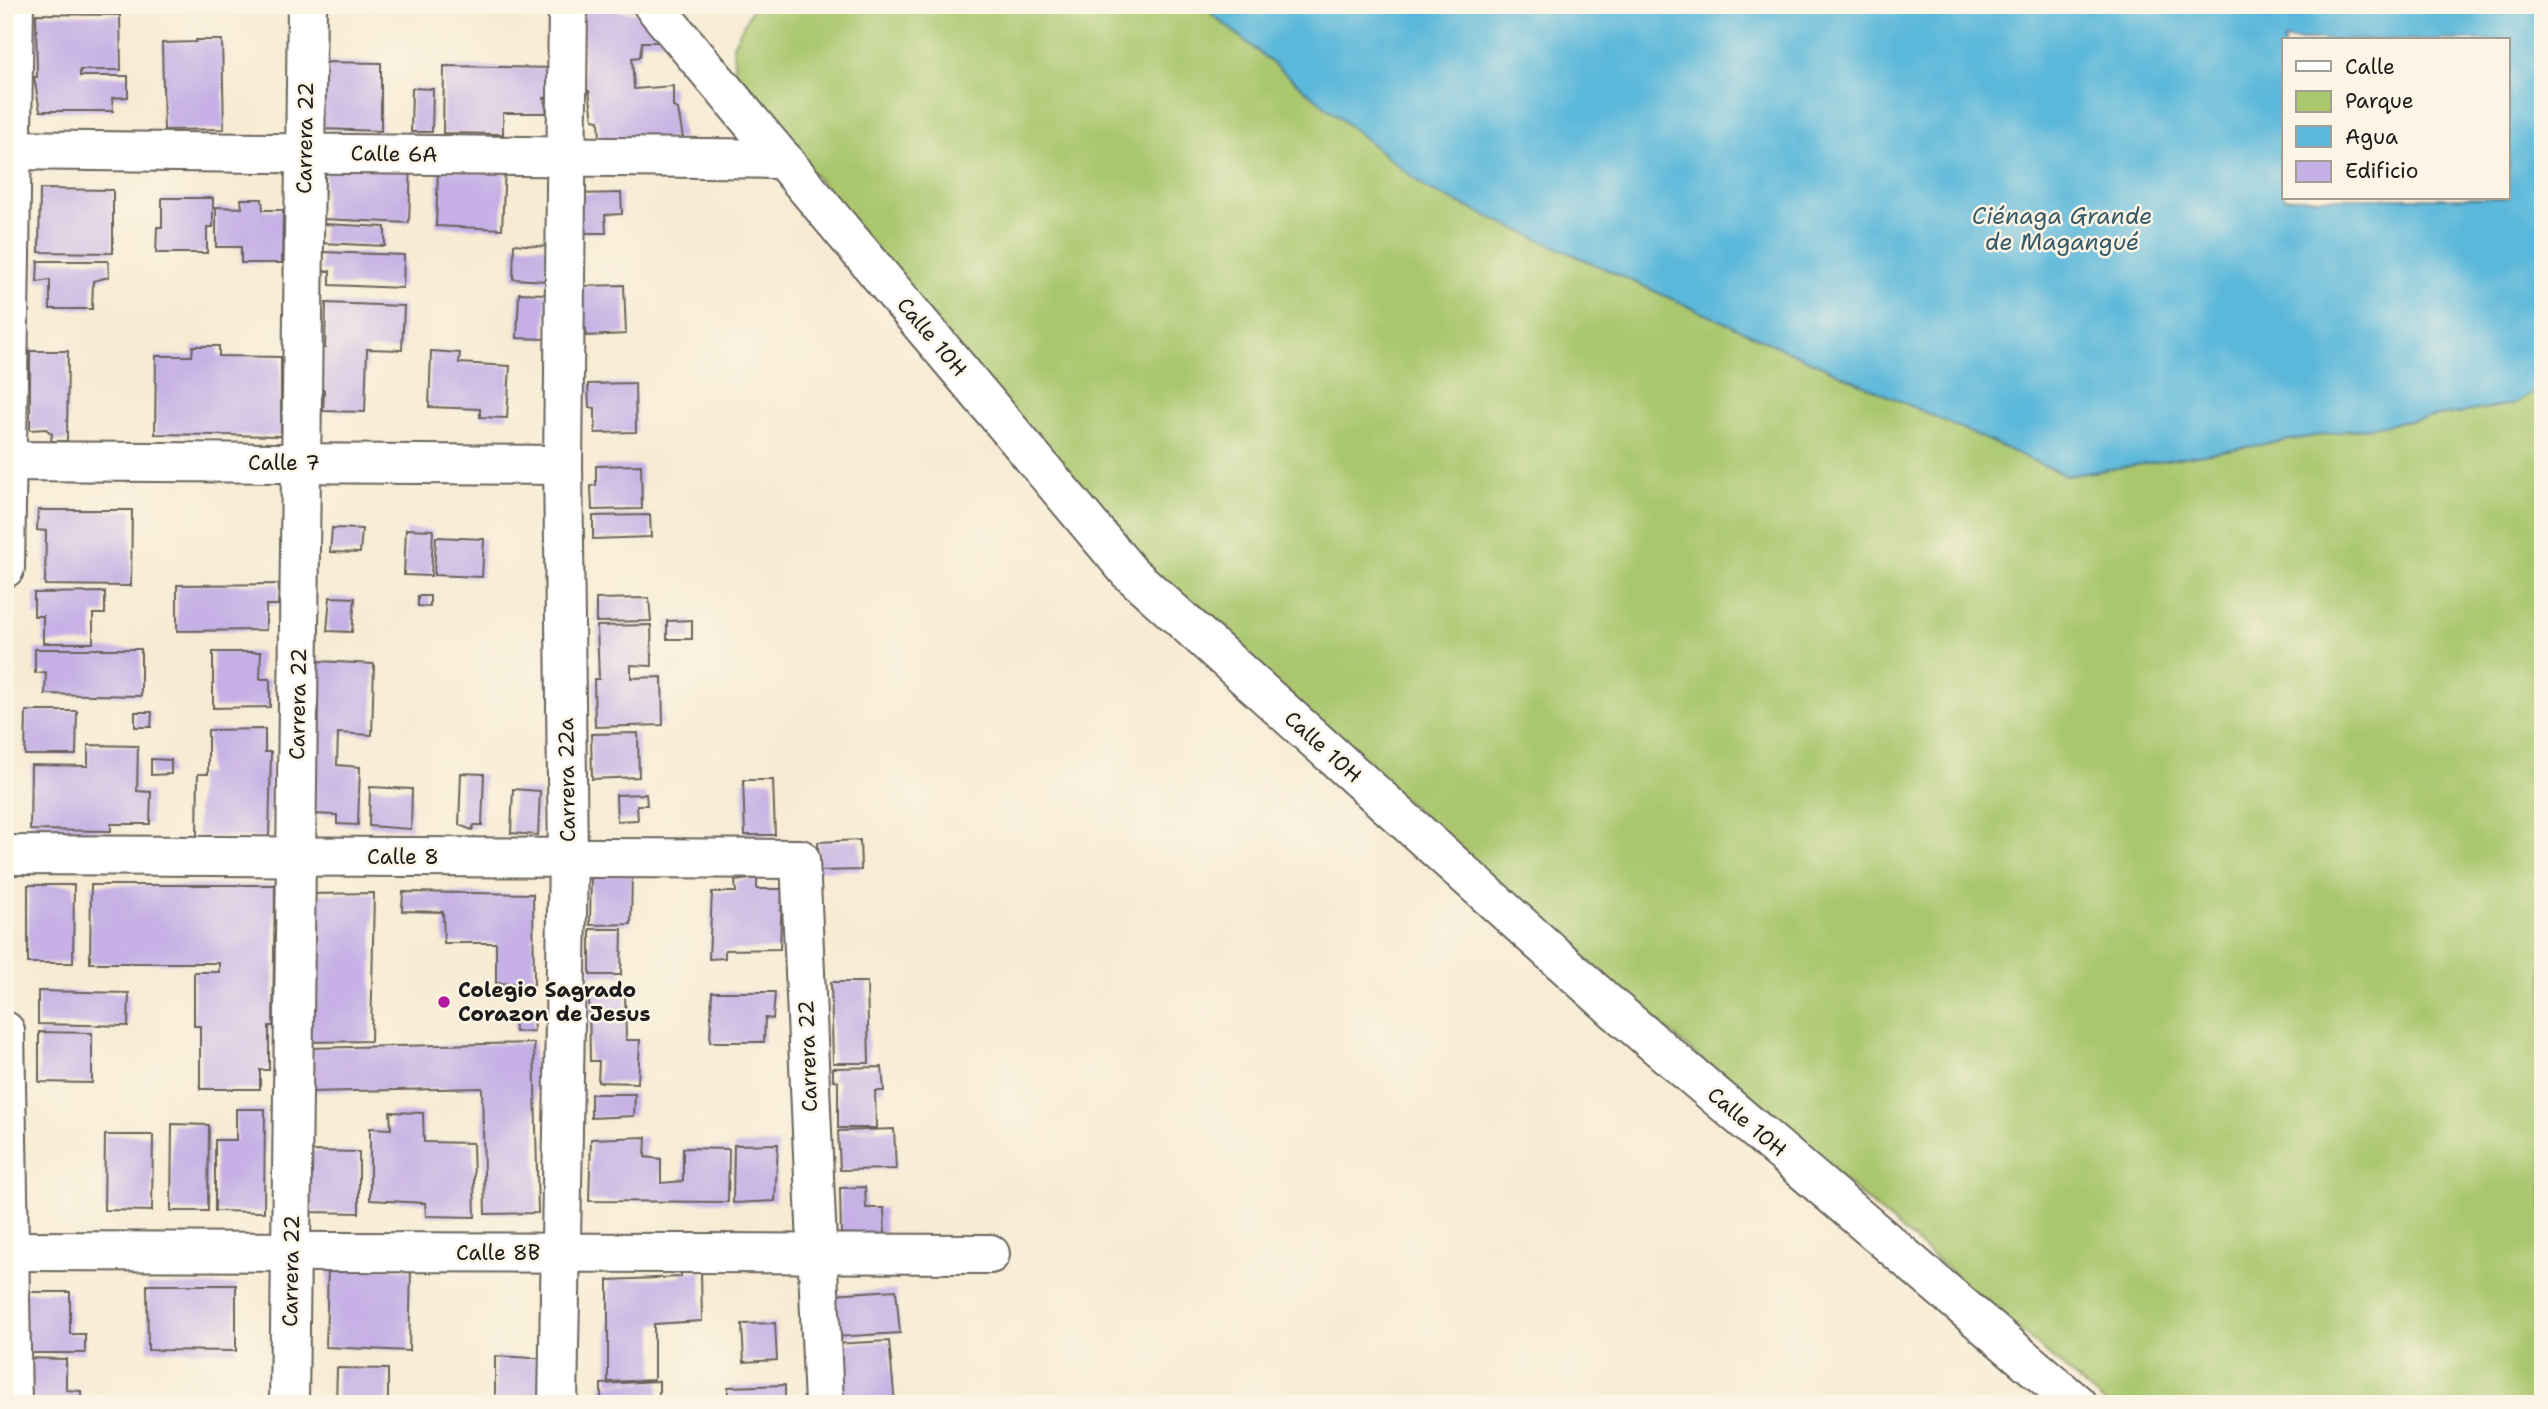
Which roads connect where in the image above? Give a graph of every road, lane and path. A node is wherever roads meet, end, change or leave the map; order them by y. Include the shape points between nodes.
1 (14, 5) edge
2 (307, 5) edge
3 (568, 5) edge
4 (674, 14) edge
5 (9, 150) edge
6 (305, 153) junction
7 (565, 156) junction
8 (783, 159) junction
9 (6, 461) edge
10 (301, 463) junction
11 (563, 465) junction
12 (5, 568) edge
13 (5, 855) edge
14 (296, 856) junction
15 (568, 858) junction
16 (800, 859) joint
17 (5, 1031) edge
18 (8, 1251) edge
19 (291, 1252) junction
20 (559, 1253) junction
21 (816, 1254) junction
22 (990, 1254) dead end
23 (12, 1404) edge
24 (289, 1404) edge
25 (558, 1404) edge
26 (824, 1404) edge
27 (2077, 1404) edge

1 - 5 street
2 - 6 street, Carrera 22
3 - 7 street, Carrera 22a
4 - 8 street, Calle 10H
5 - 6 street, Calle 6A
5 - 9 street
6 - 7 street, Calle 6A
6 - 10 street, Carrera 22
7 - 8 street, Calle 6A
7 - 11 street, Carrera 22a
8 - 27 street, Calle 10H via 1129,572 1614,1009
9 - 10 street, Calle 7
9 - 12 street
10 - 11 street, Calle 7
10 - 14 street, Carrera 22
11 - 15 street, Carrera 22a
13 - 14 street, Calle 8
14 - 15 street, Calle 8
14 - 19 street, Carrera 22
15 - 16 street, Calle 8
15 - 20 street, Carrera 22a
16 - 21 street, Carrera 22
17 - 18 street
18 - 19 street, Calle 8B
18 - 23 street
19 - 20 street, Calle 8B
19 - 24 street, Carrera 22
20 - 21 street, Calle 8B
20 - 25 street, Carrera 22a
21 - 22 street, Calle 8B
21 - 26 street, Carrera 22

